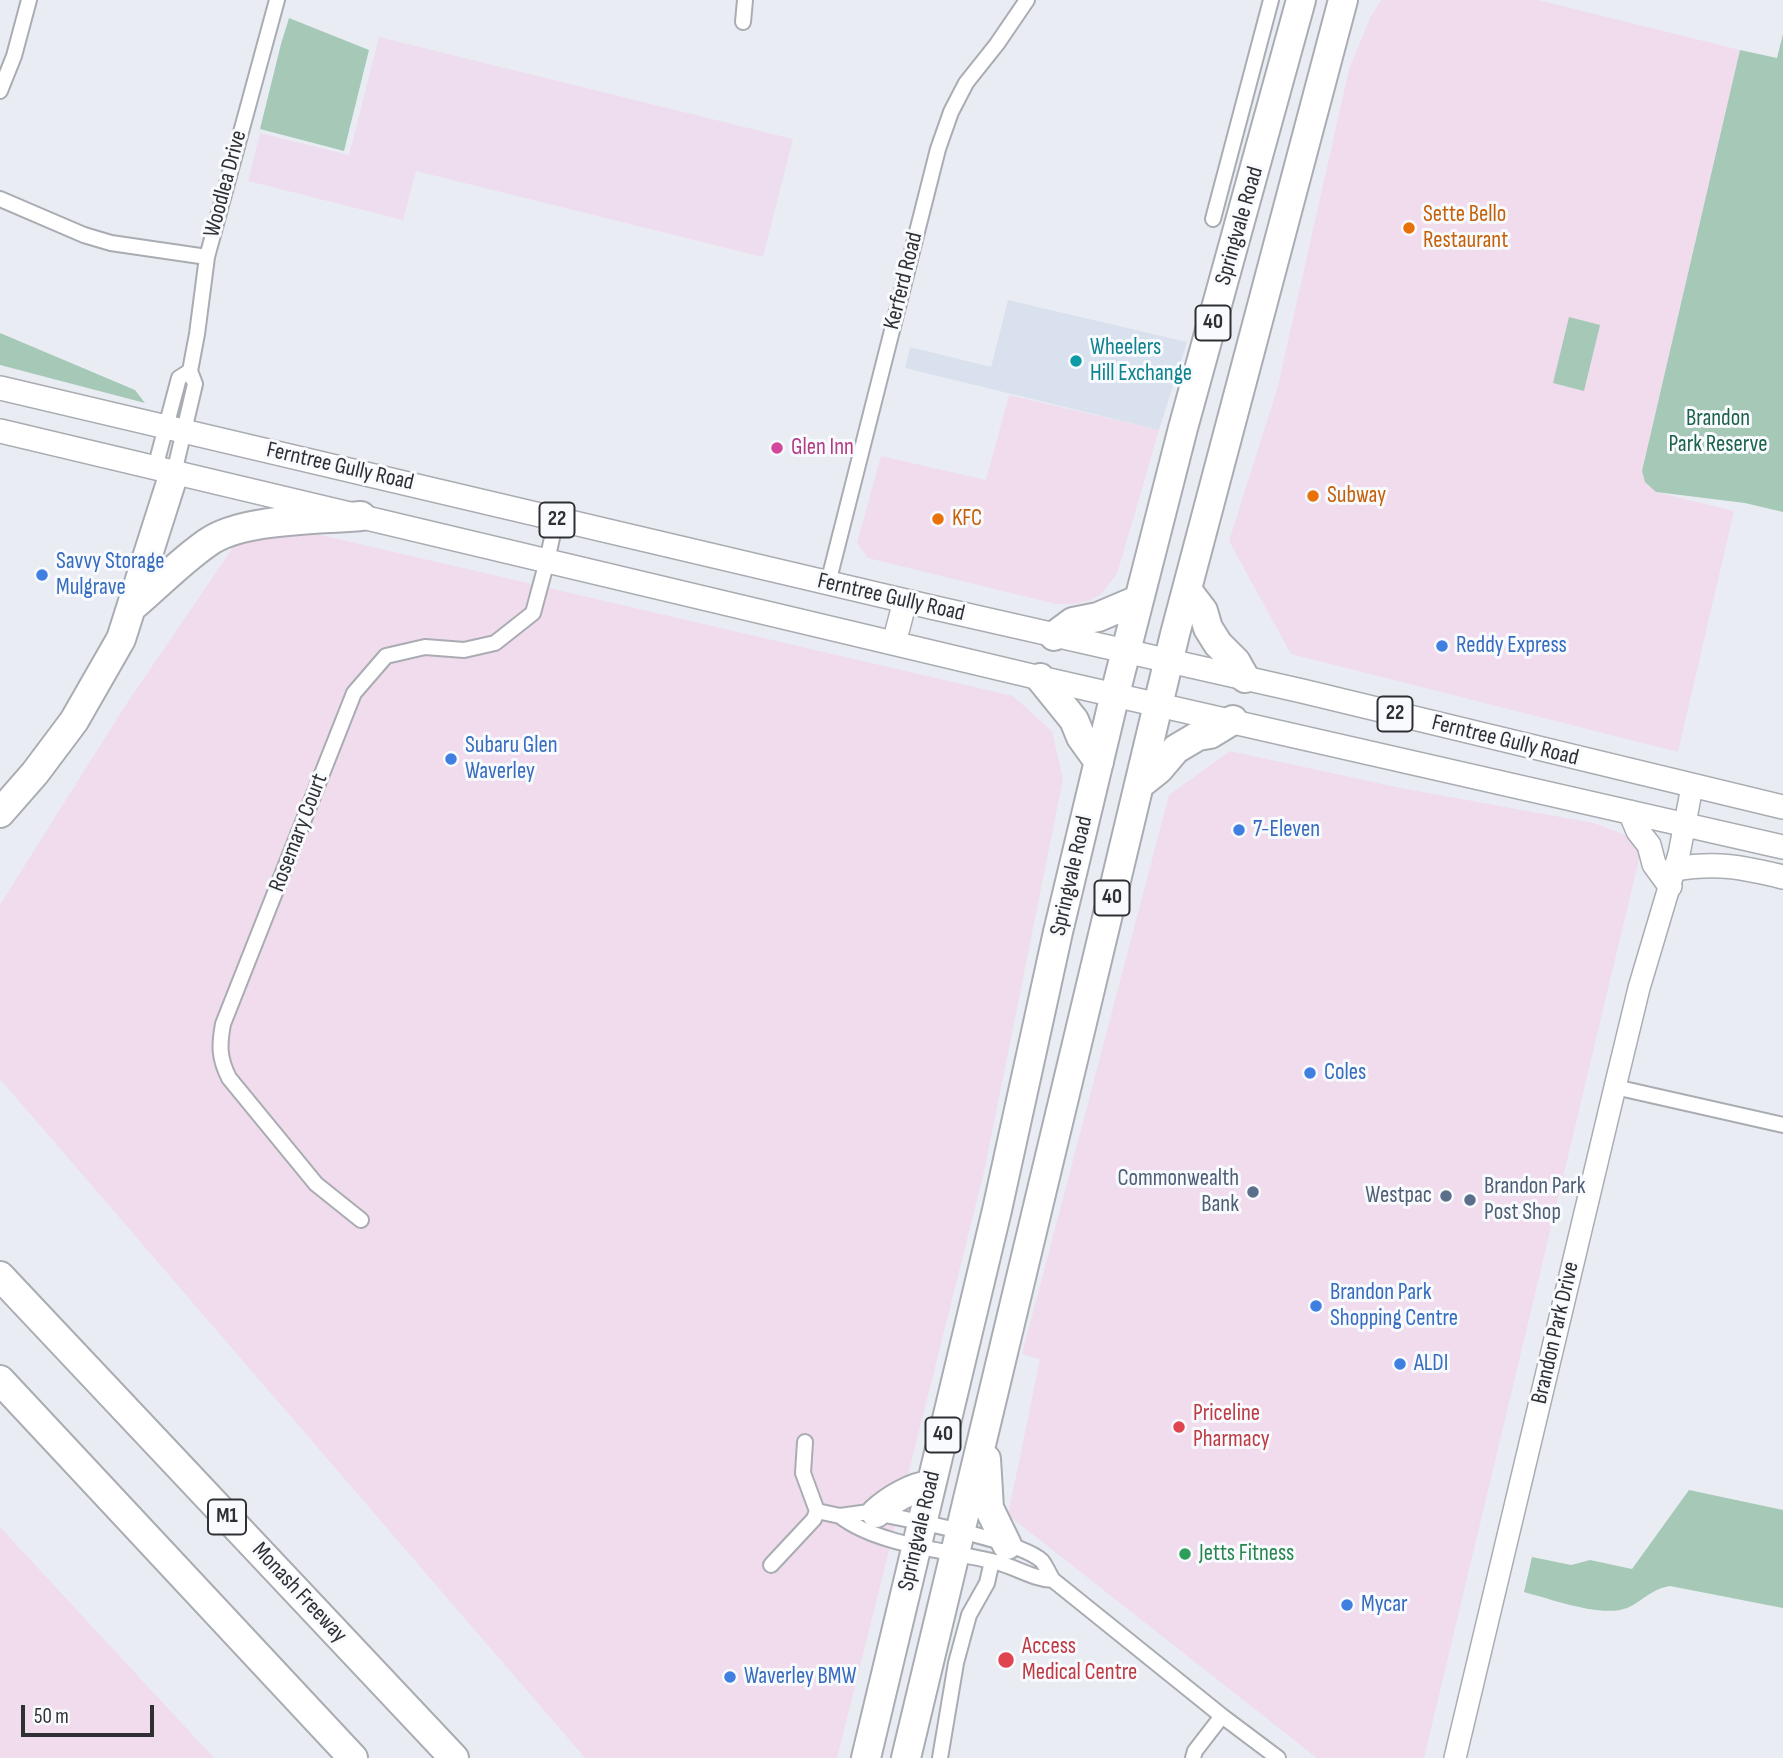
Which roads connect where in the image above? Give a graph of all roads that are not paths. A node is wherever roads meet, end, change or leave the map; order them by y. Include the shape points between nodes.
1 (29, 0) edge
2 (276, 0) edge
3 (745, 0) edge
4 (1027, 0) edge
5 (1271, 0) edge
6 (1301, 0) edge
7 (1343, 0) edge
8 (743, 22) dead end
9 (0, 91) edge
10 (0, 199) edge
11 (1213, 219) dead end
12 (207, 257) junction
13 (0, 387) edge
14 (175, 428) junction
15 (0, 431) edge
16 (165, 470) junction
17 (361, 516) junction
18 (556, 519) junction
19 (547, 561) junction
20 (828, 583) junction
21 (1187, 590) junction
22 (1138, 600) junction
23 (905, 601) junction
24 (132, 607) junction
25 (1054, 636) junction
26 (894, 643) junction
27 (1126, 652) junction
28 (1169, 661) junction
29 (1040, 678) junction
30 (1245, 678) junction
31 (1115, 694) junction
32 (1158, 704) junction
33 (1233, 720) junction
34 (1099, 762) junction
35 (1139, 785) junction
36 (1692, 786) junction
37 (1783, 807) edge
38 (1630, 812) junction
39 (0, 813) edge
40 (1685, 825) junction
41 (1783, 847) edge
42 (1672, 877) junction
43 (1783, 877) edge
44 (1615, 1087) junction
45 (1783, 1125) edge
46 (1005, 1173) junction
47 (1043, 1180) junction
48 (361, 1220) dead end
49 (0, 1276) edge
50 (0, 1380) edge
51 (985, 1424) junction
52 (805, 1442) dead end
53 (931, 1485) junction
54 (817, 1511) junction
55 (876, 1513) junction
56 (840, 1517) junction
57 (920, 1534) junction
58 (956, 1542) junction
59 (1000, 1553) junction
60 (771, 1565) dead end
61 (1052, 1580) junction
62 (943, 1660) junction
63 (1222, 1716) junction
64 (1194, 1754) edge
65 (353, 1758) edge
66 (454, 1758) edge
67 (866, 1758) edge
68 (906, 1758) edge
69 (940, 1758) edge
70 (1278, 1758) edge
71 (1455, 1758) edge

1 - 9 street
2 - 12 street, Woodlea Drive
3 - 8 street
4 - 20 street, Kerferd Road via 966,83 937,149
5 - 11 street, Springvale Road
6 - 22 highway, Springvale Road / 40
7 - 21 highway, Springvale Road / 40
10 - 12 street via 111,243
12 - 14 street, Woodlea Drive via 190,371 195,383
13 - 14 main road, Ferntree Gully Road / 22
14 - 16 street, Woodlea Drive
14 - 18 main road, Ferntree Gully Road / 22
15 - 16 main road, Ferntree Gully Road / 22
16 - 17 main road, Ferntree Gully Road / 22
16 - 24 highway
17 - 19 main road, Ferntree Gully Road / 22
17 - 24 highway via 262,523 235,530 208,541
18 - 19 street, Rosemary Court
18 - 20 main road, Ferntree Gully Road / 22
19 - 26 main road, Ferntree Gully Road / 22
19 - 48 street, Rosemary Court via 533,613 495,643 464,650 425,647 386,656 354,693 223,1024 221,1061 229,1078 316,1184
20 - 23 main road, Ferntree Gully Road / 22
21 - 28 highway, Springvale Road / 40
21 - 30 highway via 1203,611 1213,637
22 - 25 highway via 1073,622
22 - 27 highway, Springvale Road / 40
23 - 25 main road, Ferntree Gully Road / 22
23 - 26 main road
24 - 39 highway via 121,639 74,720
25 - 27 main road, Ferntree Gully Road / 22
26 - 29 main road, Ferntree Gully Road / 22
27 - 28 main road, Ferntree Gully Road / 22
27 - 31 highway, Springvale Road / 40
28 - 30 main road, Ferntree Gully Road / 22
28 - 32 highway, Springvale Road / 40
29 - 31 main road, Ferntree Gully Road / 22
29 - 34 highway via 1074,720
30 - 36 main road, Ferntree Gully Road / 22
31 - 32 main road, Ferntree Gully Road / 22
31 - 34 highway, Springvale Road / 40
32 - 33 main road, Ferntree Gully Road / 22
32 - 35 highway, Springvale Road / 40
33 - 35 highway via 1176,749
33 - 38 main road, Ferntree Gully Road / 22
34 - 46 highway, Springvale Road / 40
35 - 47 highway, Springvale Road / 40
36 - 37 main road, Ferntree Gully Road / 22
36 - 40 street, Brandon Park Drive
38 - 40 main road, Ferntree Gully Road / 22
38 - 42 main road via 1654,864
40 - 41 main road, Ferntree Gully Road / 22
40 - 42 street, Brandon Park Drive
42 - 43 main road via 1719,864
42 - 44 street, Brandon Park Drive
44 - 45 street
44 - 71 street, Brandon Park Drive
46 - 47 highway
46 - 53 highway, Springvale Road / 40
47 - 51 highway, Springvale Road / 40
49 - 66 highway, Monash Freeway / M1
50 - 65 highway
51 - 58 highway, Springvale Road / 40
51 - 59 highway via 988,1501
52 - 54 street via 803,1473
53 - 55 highway via 917,1487
53 - 57 highway, Springvale Road / 40
54 - 56 street
54 - 60 street
55 - 56 street
55 - 57 street
56 - 57 street via 855,1528
57 - 58 street
57 - 58 street
57 - 67 highway, Springvale Road / 40
58 - 59 street
58 - 59 street
58 - 62 highway, Springvale Road / 40
59 - 61 street via 1037,1579
59 - 61 street via 1038,1558
59 - 62 street, Springvale Road via 967,1625
61 - 63 street
62 - 68 highway, Springvale Road / 40
62 - 69 street, Springvale Road
63 - 64 street
63 - 70 street

